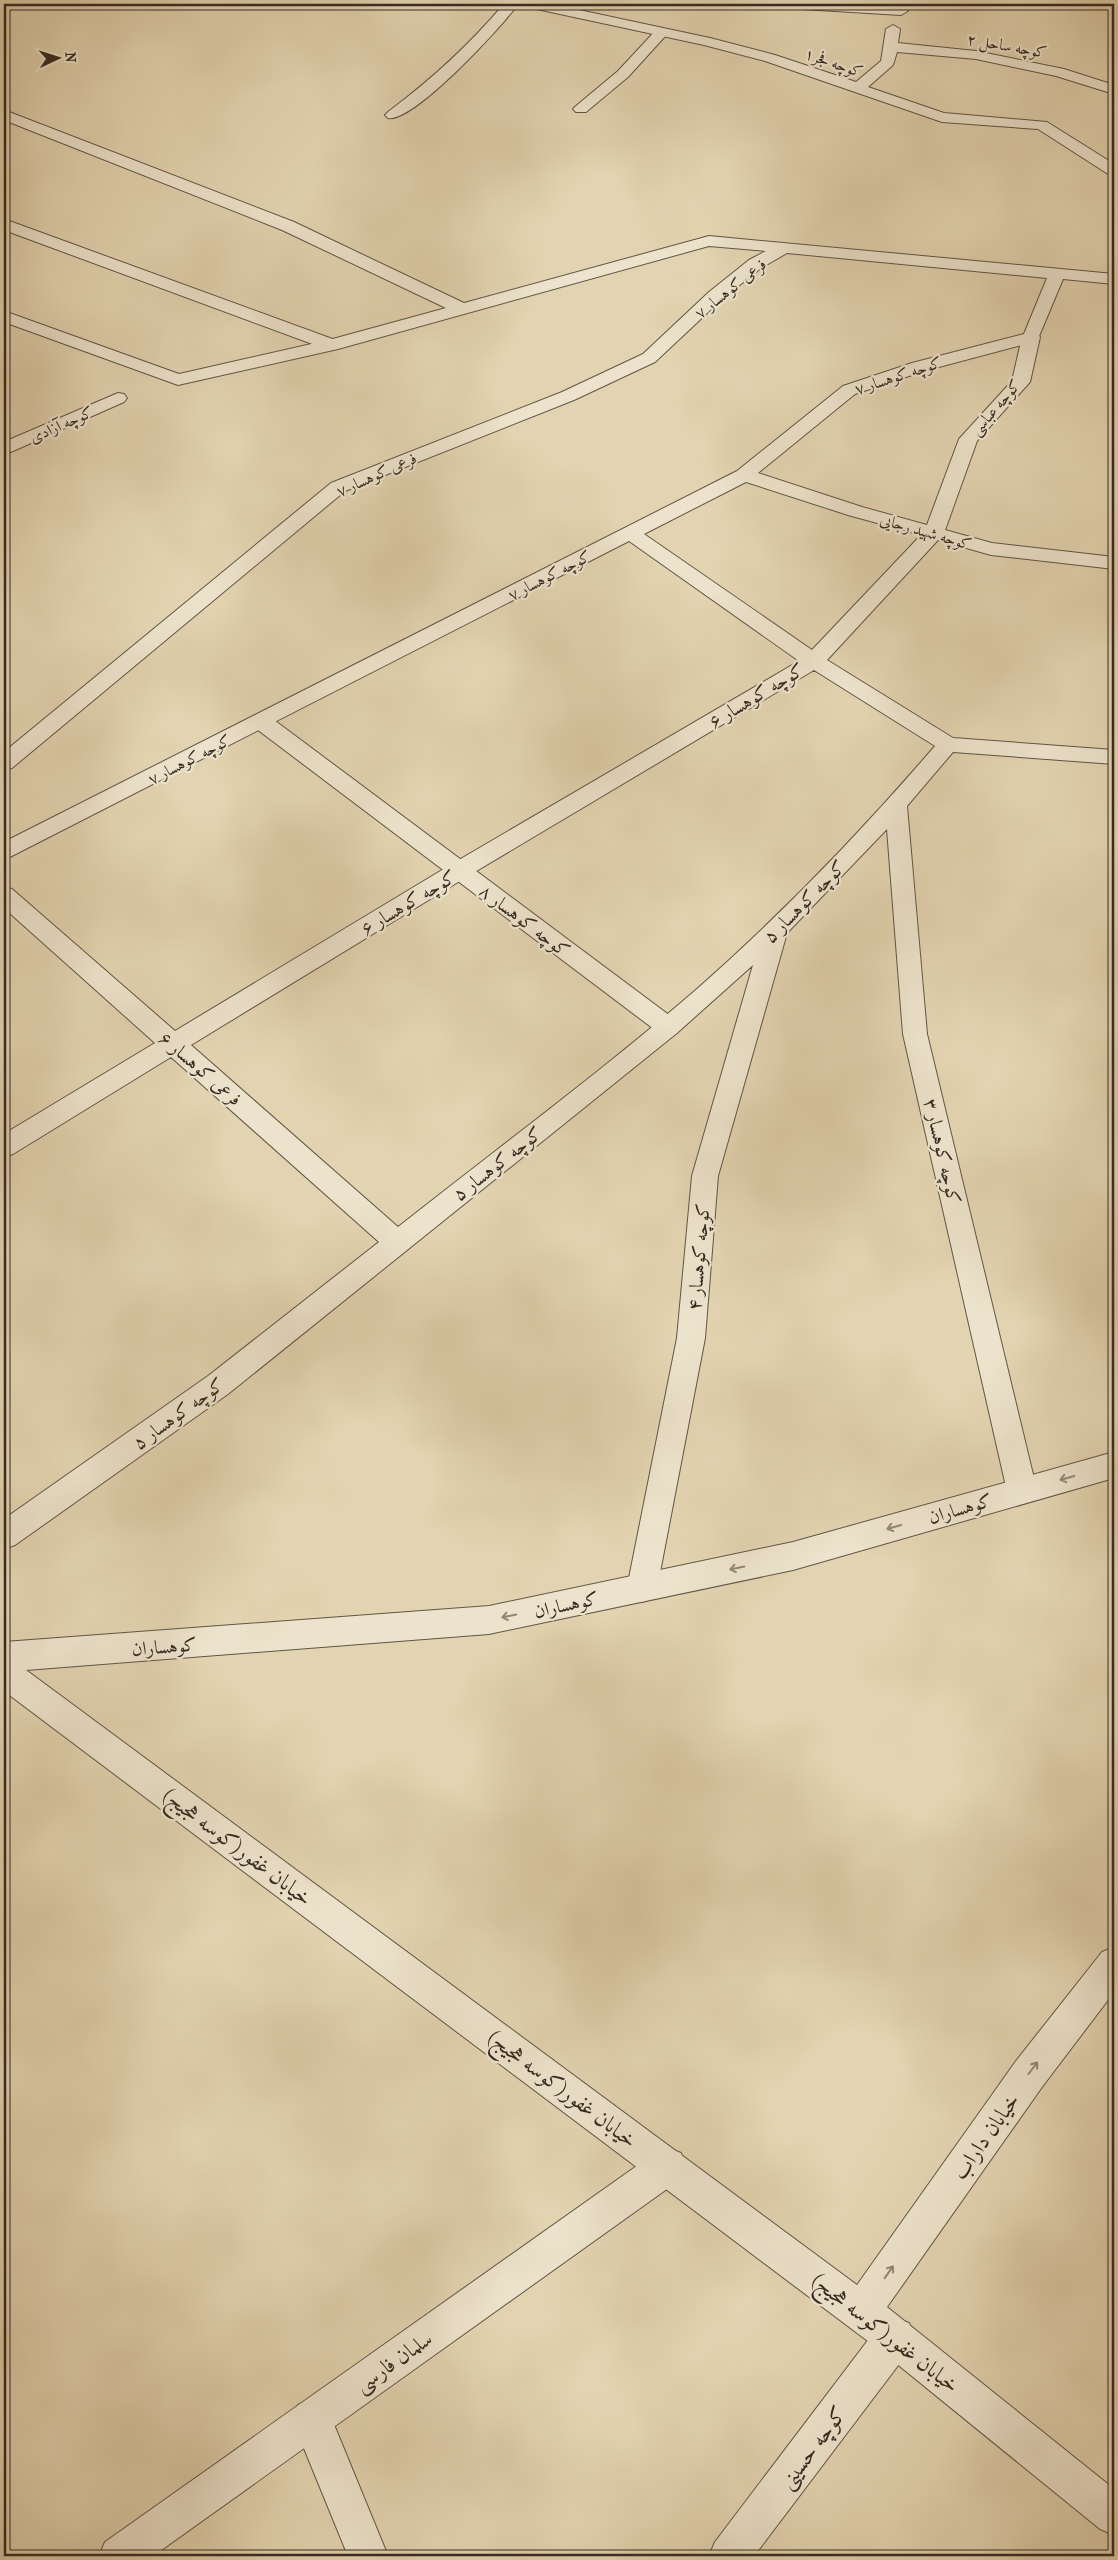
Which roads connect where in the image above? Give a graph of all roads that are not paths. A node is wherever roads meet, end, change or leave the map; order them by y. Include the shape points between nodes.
1 (512, 4) edge
2 (532, 4) edge
3 (785, 4) edge
4 (902, 7) edge
5 (662, 32) junction
6 (890, 47) junction
7 (858, 88) junction
8 (1114, 90) edge
9 (582, 109) dead end
10 (393, 114) dead end
11 (4, 115) edge
12 (1114, 171) edge
13 (4, 224) edge
14 (785, 248) junction
15 (1057, 274) junction
16 (1114, 279) edge
17 (462, 309) junction
18 (4, 316) edge
19 (1031, 337) junction
20 (332, 345) junction
21 (118, 398) dead end
22 (4, 449) edge
23 (744, 475) junction
24 (630, 533) junction
25 (934, 533) junction
26 (1114, 562) edge
27 (814, 661) junction
28 (262, 722) junction
29 (948, 744) junction
30 (1114, 757) edge
31 (4, 763) edge
32 (896, 806) junction
33 (4, 852) edge
34 (460, 870) junction
35 (4, 895) edge
36 (775, 932) junction
37 (668, 1027) junction
38 (173, 1045) junction
39 (4, 1147) edge
40 (398, 1242) junction
41 (1114, 1465) edge
42 (1022, 1491) junction
43 (4, 1536) edge
44 (642, 1588) junction
45 (4, 1657) edge
46 (4, 1672) edge
47 (1114, 1964) edge
48 (668, 2166) junction
49 (861, 2312) junction
50 (895, 2337) junction
51 (312, 2419) junction
52 (1114, 2515) edge
53 (119, 2556) edge
54 (368, 2556) edge
55 (729, 2556) edge

1 - 10 street via 429,90
2 - 5 street, کوچه فجر۱
3 - 4 street
4 - 6 street
5 - 7 street, کوچه فجر۱ via 770,58
5 - 9 street via 623,74
6 - 7 street via 888,62
6 - 8 street, کوچه ساحل ۲ via 976,55 1059,72
7 - 12 street, کوچه فجر۱ via 942,118 1042,124
11 - 17 street via 288,226
13 - 20 street
14 - 15 street
14 - 17 street via 709,241
14 - 31 street, فرعی کوهسار ۷ via 755,264 649,358 568,396 338,487
15 - 16 street
15 - 19 street
17 - 20 street
18 - 20 street via 178,380
19 - 23 street, کوچه کوهسار ۷ via 918,367 848,390
19 - 25 street, کوچه عباسی via 1021,382 968,439
21 - 22 street, کوچه آزادی
23 - 24 street, کوچه کوهسار ۷
23 - 25 street, کوچه شهید رجایی
24 - 27 street
24 - 28 street, کوچه کوهسار ۷
25 - 26 street, کوچه شهید رجایی via 990,549
25 - 27 street, کوچه کوهسار ۶
27 - 29 street
27 - 34 street, کوچه کوهسار ۶
28 - 33 street, کوچه کوهسار ۷
28 - 34 street, کوچه کوهسار ۸
29 - 30 street
29 - 32 street, کوچه کوهسار ۵
32 - 36 street, کوچه کوهسار ۵
32 - 42 street, کوچه کوهسار ۳ via 915,1034
34 - 37 street, کوچه کوهسار ۸
34 - 38 street, کوچه کوهسار ۶
35 - 38 street, فرعی کوهسار ۶
36 - 37 street, کوچه کوهسار ۵
36 - 44 street, کوچه کوهسار ۴ via 706,1176 691,1338
37 - 40 street, کوچه کوهسار ۵
38 - 39 street, کوچه کوهسار ۶
38 - 40 street, فرعی کوهسار ۶
40 - 43 street, کوچه کوهسار ۵ via 218,1385
41 -> 42 street, کوهساران
42 -> 44 street, کوهساران via 793,1556
44 -> 45 street, کوهساران via 489,1620
46 - 48 street, خیابان غفور(کوسه هجیج)
49 -> 47 street, خیابان داراب via 1029,2074
48 - 49 street, خیابان غفور(کوسه هجیج)
48 - 51 street, سلمان فارسی
49 - 50 street, خیابان غفور(کوسه هجیج)
50 - 52 street, خیابان غفور(کوسه هجیج)
50 - 55 street, کوچه حسینی
51 - 53 street, سلمان فارسی
51 - 54 street

